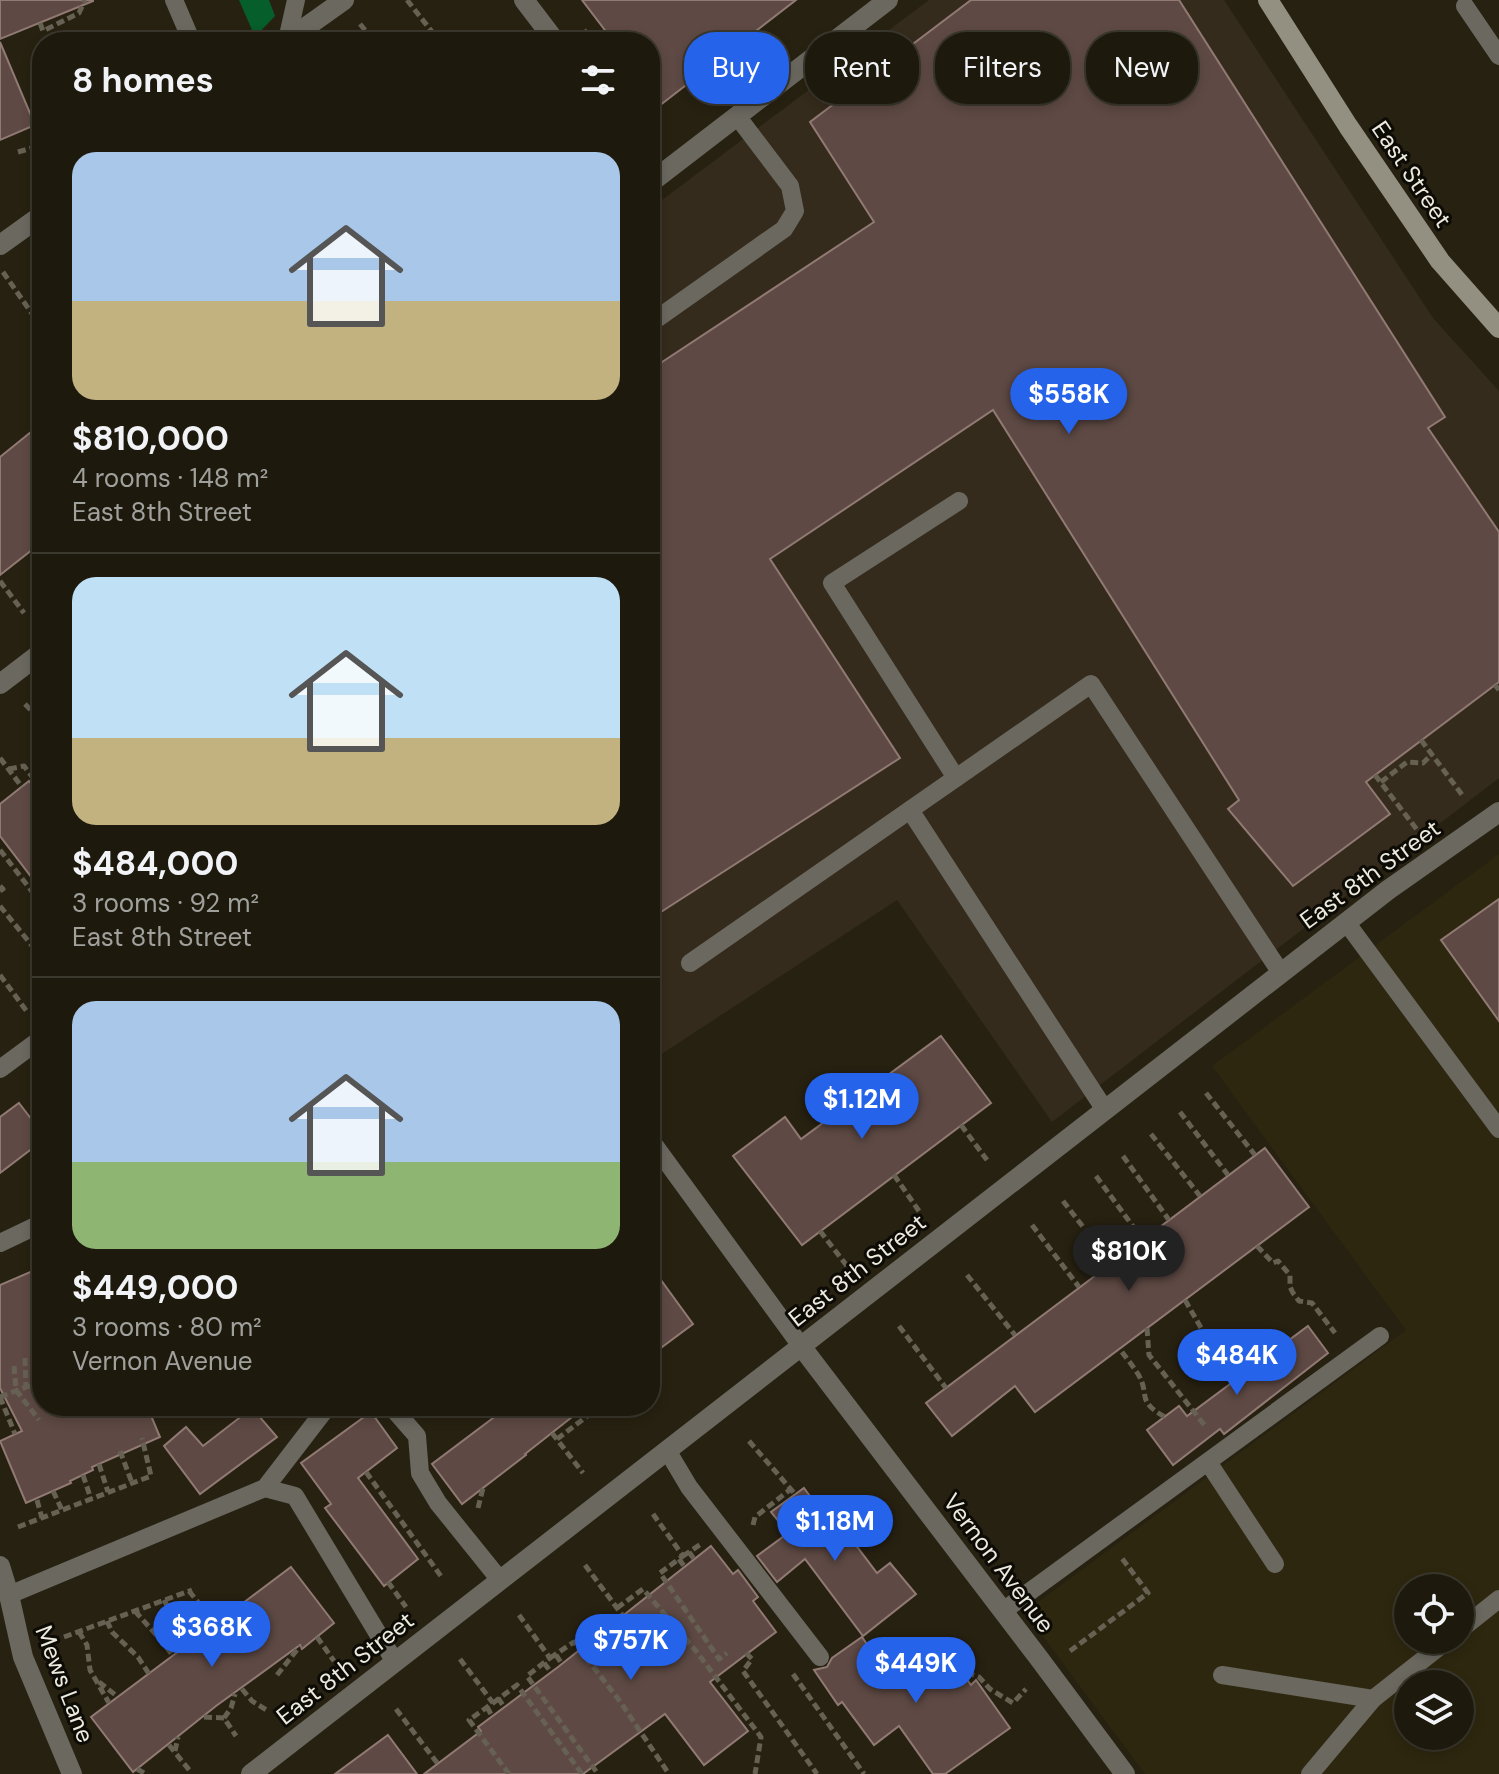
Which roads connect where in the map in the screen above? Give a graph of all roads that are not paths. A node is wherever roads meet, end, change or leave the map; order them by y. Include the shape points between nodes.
1 (174, 0) edge
2 (296, 0) edge
3 (344, 0) edge
4 (524, 0) edge
5 (1268, 0) edge
6 (1466, 2) edge
7 (876, 4) edge
8 (188, 32) edge
9 (288, 32) edge
10 (299, 32) edge
11 (548, 32) edge
12 (1499, 56) edge
13 (737, 116) junction
14 (660, 168) edge
15 (32, 222) edge
16 (0, 245) edge
17 (660, 317) edge
18 (1499, 328) edge
19 (959, 501) dead end
20 (32, 660) edge
21 (0, 684) edge
22 (956, 778) junction
23 (910, 810) junction
24 (1499, 812) edge
25 (1346, 922) junction
26 (690, 963) dead end
27 (1281, 973) junction
28 (32, 1045) edge
29 (0, 1069) edge
30 (1105, 1110) junction
31 (1499, 1129) edge
32 (660, 1153) edge
33 (32, 1228) edge
34 (0, 1243) edge
35 (1380, 1336) dead end
36 (801, 1346) junction
37 (320, 1416) edge
38 (400, 1416) edge
39 (667, 1450) junction
40 (1208, 1462) junction
41 (265, 1488) junction
42 (1275, 1564) dead end
43 (0, 1566) edge
44 (500, 1580) junction
45 (9, 1595) junction
46 (1499, 1599) edge
47 (1003, 1611) junction
48 (1474, 1619) edge
49 (1430, 1654) edge
50 (820, 1657) dead end
51 (395, 1662) junction
52 (1222, 1675) dead end
53 (1373, 1699) junction
54 (72, 1774) edge
55 (251, 1774) edge
56 (1125, 1774) edge
57 (1310, 1774) edge

1 - 8 lane
2 - 9 lane
3 - 10 street
4 - 11 street
5 - 18 main road, East Street via 1440,261
6 - 12 lane
7 - 13 street
13 - 14 street
13 - 17 lane via 790,186 795,211 784,229
15 - 16 street
19 - 22 lane via 832,583
20 - 21 street
22 - 23 lane
22 - 27 lane via 1091,684
23 - 26 lane
23 - 30 lane
24 - 25 street, East 8th Street
25 - 27 street, East 8th Street
25 - 31 lane
27 - 30 street, East 8th Street
28 - 29 lane
30 - 36 street, East 8th Street
32 - 36 lane
33 - 34 lane
35 - 40 lane
36 - 39 street, East 8th Street
36 - 47 street, Vernon Avenue
37 - 41 lane
38 - 44 lane via 417,1436 420,1473 438,1503
39 - 44 street, East 8th Street
39 - 50 lane via 689,1487
40 - 42 lane
40 - 47 lane
41 - 45 lane
41 - 51 lane via 295,1496
43 - 45 street, Mews Lane
44 - 51 street, East 8th Street
45 - 54 street, Mews Lane via 23,1657
46 - 48 lane
47 - 56 street, Vernon Avenue
49 - 53 lane
51 - 55 street, East 8th Street
52 - 53 lane
53 - 57 lane

